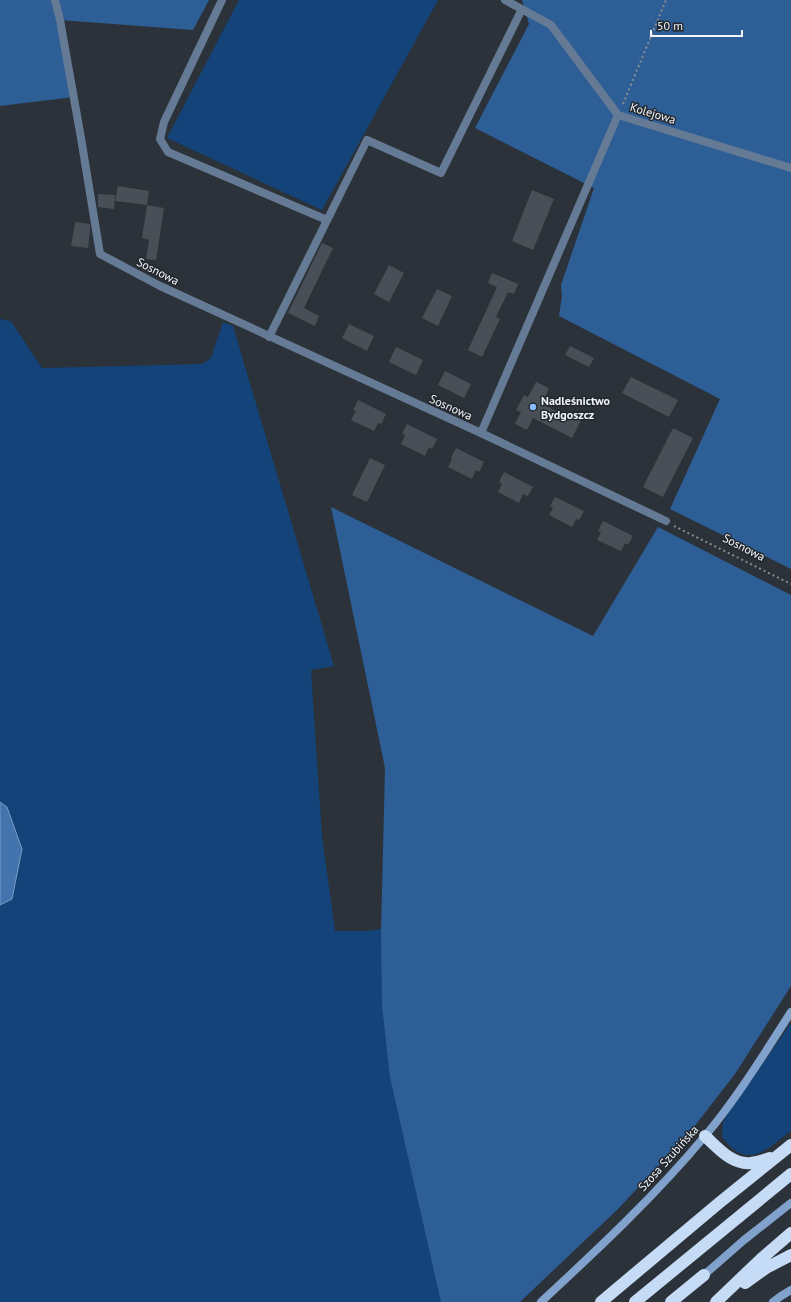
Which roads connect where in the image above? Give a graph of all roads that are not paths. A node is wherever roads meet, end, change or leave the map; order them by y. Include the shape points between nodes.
1 (55, 0) edge
2 (222, 0) edge
3 (505, 0) edge
4 (522, 9) junction
5 (618, 115) junction
6 (791, 168) edge
7 (327, 220) junction
8 (269, 337) junction
9 (481, 433) junction
10 (666, 521) road end
11 (791, 1012) edge
12 (705, 1136) junction
13 (791, 1145) edge
14 (775, 1157) junction
15 (791, 1174) edge
16 (791, 1203) edge
17 (791, 1233) edge
18 (791, 1255) edge
19 (704, 1275) joint
20 (791, 1290) edge
21 (541, 1302) edge
22 (601, 1302) edge
23 (635, 1302) edge
24 (671, 1302) edge
25 (717, 1302) edge
26 (774, 1302) edge

1 - 8 street, Sosnowa via 100,254 160,286
2 - 7 street via 164,122 160,139 168,152
3 - 4 street, Kolejowa
4 - 5 street, Kolejowa via 551,25
4 - 7 street via 441,173 367,140
5 - 6 street, Kolejowa
5 - 9 street
7 - 8 street
8 - 9 street, Sosnowa
9 - 10 street, Sosnowa
11 - 12 street, Szosa Szubińska
12 - 14 highway via 727,1156 738,1161 750,1163
12 - 21 street, Szosa Szubińska via 622,1226
13 - 14 highway
14 - 22 highway
15 - 23 highway
16 - 19 street
17 - 25 highway
18 - 25 highway via 766,1268
19 - 24 highway
20 - 26 street

